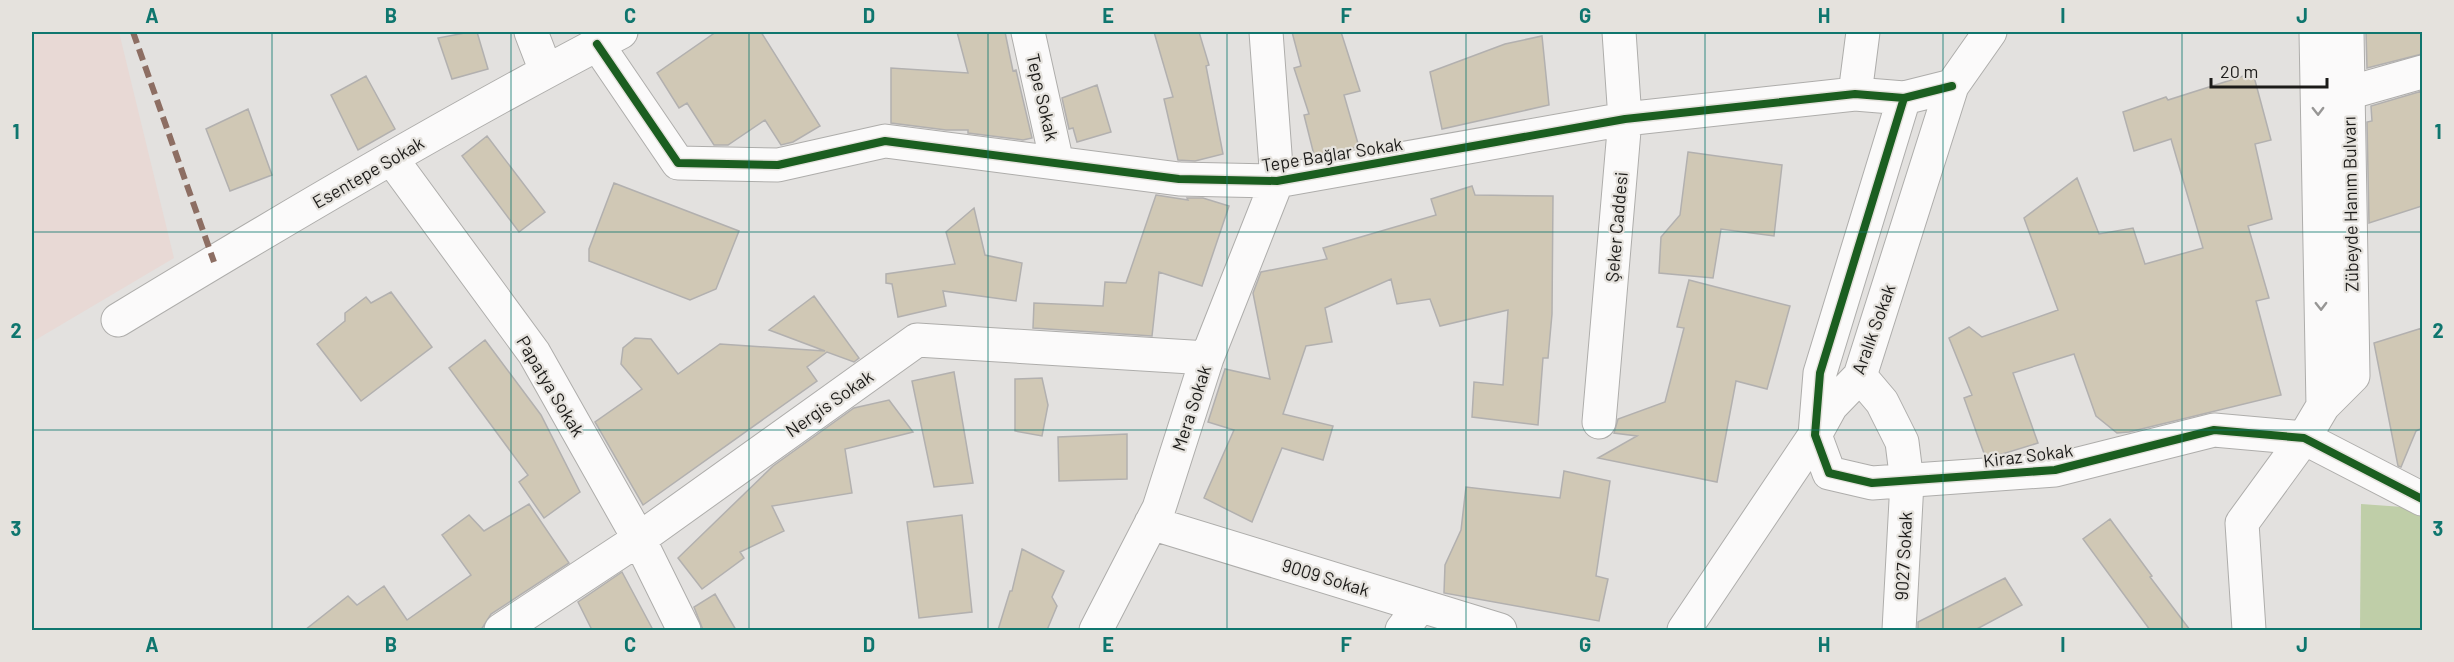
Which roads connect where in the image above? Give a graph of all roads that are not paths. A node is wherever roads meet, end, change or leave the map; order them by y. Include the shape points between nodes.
1 (531, 32) edge
2 (1028, 32) edge
3 (1266, 32) edge
4 (1619, 32) edge
5 (1863, 32) edge
6 (1990, 32) edge
7 (2316, 32) edge
8 (2347, 32) edge
9 (609, 38) edge
10 (546, 71) junction
11 (2422, 72) edge
12 (1952, 86) junction
13 (2348, 93) junction
14 (1856, 94) junction
15 (1904, 98) junction
16 (1624, 119) junction
17 (391, 158) junction
18 (1057, 163) junction
19 (1277, 181) junction
20 (118, 320) dead end
21 (1208, 358) junction
22 (1860, 375) junction
23 (2323, 405) junction
24 (1599, 422) dead end
25 (1815, 435) junction
26 (2304, 438) junction
27 (1907, 482) junction
28 (2419, 494) edge
29 (1151, 523) junction
30 (639, 539) junction
31 (1411, 618) edge
32 (501, 630) edge
33 (684, 630) edge
34 (1096, 630) edge
35 (1500, 630) edge
36 (1684, 630) edge
37 (1899, 630) edge
38 (2249, 630) edge

1 - 10 street
2 - 18 street, Tepe Sokak
3 - 19 street
4 - 16 street, Şeker Caddesi
5 - 14 street
6 - 12 street, Aralık Sokak
7 -> 23 street
8 - 13 street, Zübeyde Hanım Bulvarı
9 - 10 street, Esentepe Sokak
9 - 18 street, Tepe Bağlar Sokak via 678,163 778,165 885,141
10 - 17 street, Esentepe Sokak
11 - 13 street
12 - 15 street, Tepe Bağlar Sokak
12 - 22 street, Aralık Sokak
13 - 23 street, Zübeyde Hanım Bulvarı via 2353,376
14 - 15 street, Tepe Bağlar Sokak
14 - 16 street, Tepe Bağlar Sokak
15 - 25 street via 1820,373
16 - 19 street, Tepe Bağlar Sokak
16 - 24 street, Şeker Caddesi
17 - 20 street, Esentepe Sokak
17 - 30 street, Papatya Sokak via 534,353
18 - 19 street, Tepe Bağlar Sokak via 1179,179
19 - 21 street, Mera Sokak
21 - 29 street, Mera Sokak
21 - 30 street, Nergis Sokak via 917,340
22 - 25 street, Aralık Sokak via 1831,406
22 - 27 street, 9027 Sokak via 1882,402 1902,442
23 - 26 street
25 - 27 street, Kiraz Sokak via 1829,473 1872,483
25 - 36 street, Aralık Sokak
26 - 27 street, Kiraz Sokak via 2214,430 2055,470
26 - 28 street
26 - 38 street via 2242,523
27 - 37 street, 9027 Sokak
29 - 31 street, 9009 Sokak
29 - 34 street, Mera Sokak
30 - 32 street, Nergis Sokak
30 - 33 street, Papatya Sokak
31 - 35 street, 9009 Sokak

